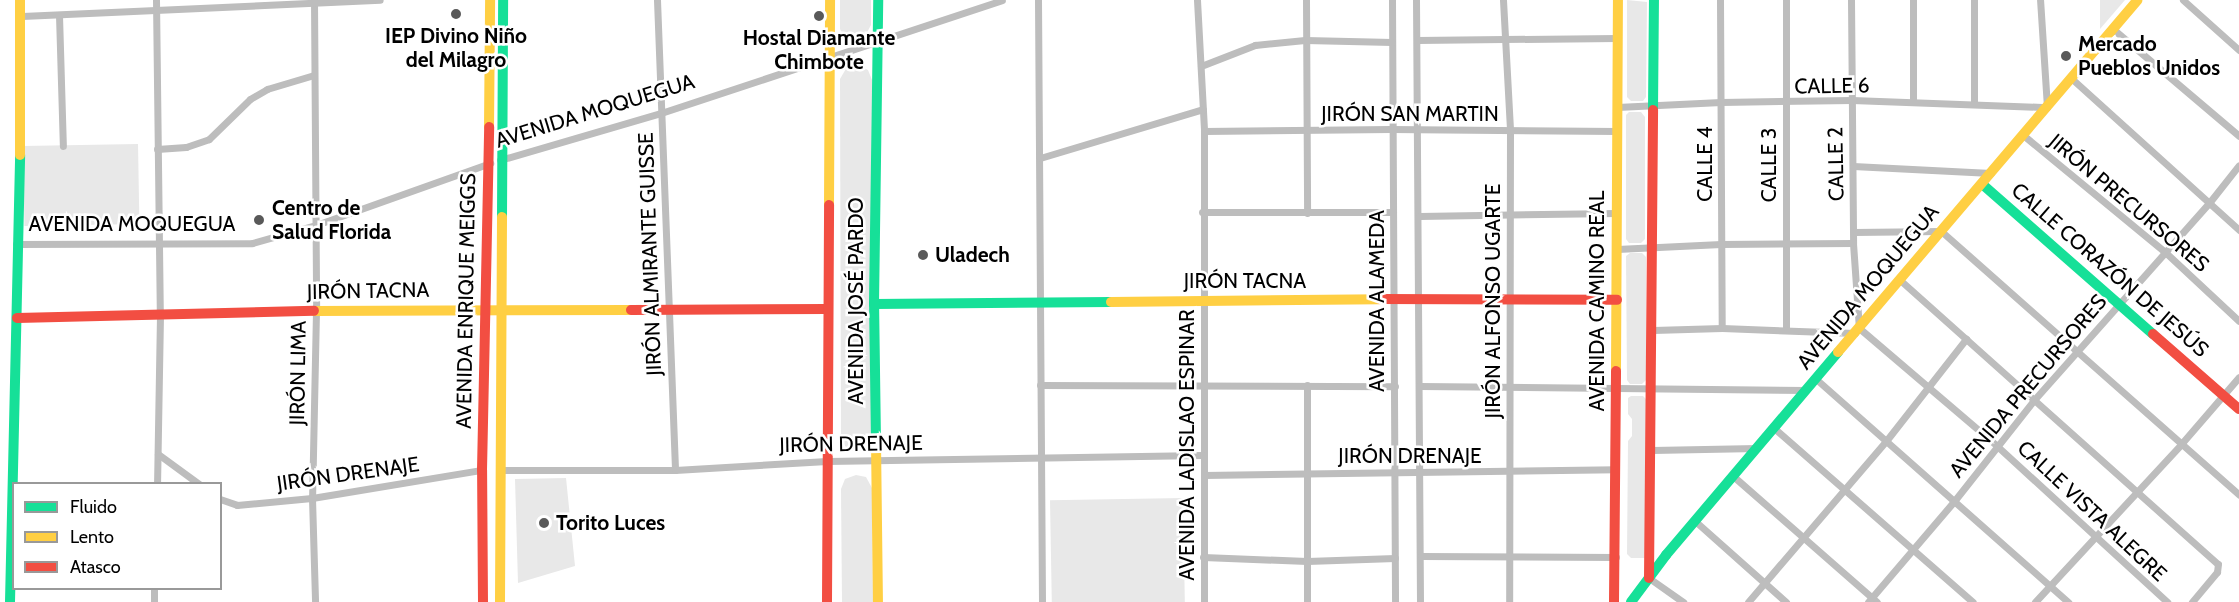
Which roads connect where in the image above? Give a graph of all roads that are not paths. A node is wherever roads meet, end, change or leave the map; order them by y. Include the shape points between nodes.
1 (20, 0) edge
2 (156, 0) edge
3 (380, 0) edge
4 (490, 0) edge
5 (502, 0) edge
6 (657, 0) edge
7 (830, 0) edge
8 (878, 0) edge
9 (1002, 0) edge
10 (1038, 0) edge
11 (1197, 0) edge
12 (1306, 0) edge
13 (1392, 0) edge
14 (1416, 0) edge
15 (1503, 0) edge
16 (1618, 0) edge
17 (1654, 0) edge
18 (1720, 0) edge
19 (1786, 0) edge
20 (1851, 0) edge
21 (1913, 0) edge
22 (1974, 0) edge
23 (2040, 0) edge
24 (2138, 0) edge
25 (2183, 0) edge
26 (314, 2) edge
27 (156, 10) junction
28 (59, 15) junction
29 (22, 16) junction
30 (2113, 29) junction
31 (1503, 38) junction
32 (1617, 38) junction
33 (877, 40) junction
34 (1305, 40) junction
35 (1417, 40) junction
36 (1392, 42) junction
37 (2239, 50) edge
38 (829, 55) junction
39 (1201, 66) junction
40 (314, 75) junction
41 (2071, 78) junction
42 (1852, 100) junction
43 (1721, 102) junction
44 (1913, 102) junction
45 (1785, 103) junction
46 (1974, 103) junction
47 (1653, 106) junction
48 (1617, 107) junction
49 (2047, 107) junction
50 (1203, 109) junction
51 (661, 113) junction
52 (1391, 129) junction
53 (1417, 129) junction
54 (1307, 130) junction
55 (1510, 130) junction
56 (1204, 131) junction
57 (1617, 131) junction
58 (2023, 135) junction
59 (2239, 136) edge
60 (63, 146) dead end
61 (157, 149) junction
62 (1040, 158) junction
63 (502, 160) junction
64 (488, 164) junction
65 (2239, 165) edge
66 (1853, 166) junction
67 (1991, 172) junction
68 (1982, 184) junction
69 (2209, 203) junction
70 (1202, 212) junction
71 (1394, 212) junction
72 (1307, 213) junction
73 (1617, 213) junction
74 (1419, 216) junction
75 (1508, 216) junction
76 (316, 225) junction
77 (2239, 230) edge
78 (1941, 231) junction
79 (1854, 232) junction
80 (157, 242) junction
81 (1853, 243) junction
82 (16, 244) junction
83 (1721, 244) junction
84 (1785, 245) junction
85 (1650, 247) junction
86 (1617, 249) junction
87 (2165, 252) junction
88 (1900, 280) junction
89 (1420, 299) junction
90 (1617, 300) junction
91 (1202, 301) junction
92 (1394, 301) junction
93 (1509, 301) junction
94 (1040, 302) junction
95 (2118, 302) junction
96 (874, 304) junction
97 (484, 309) junction
98 (501, 309) junction
99 (827, 309) junction
100 (316, 311) junction
101 (668, 311) junction
102 (160, 315) junction
103 (17, 318) junction
104 (2239, 321) edge
105 (1722, 328) junction
106 (1653, 330) junction
107 (1786, 330) junction
108 (1857, 331) junction
109 (1966, 339) junction
110 (2076, 352) junction
111 (2239, 376) edge
112 (1816, 379) junction
113 (1202, 384) junction
114 (1040, 385) junction
115 (1307, 386) junction
116 (1395, 386) junction
117 (1420, 386) junction
118 (1616, 387) junction
119 (1927, 387) junction
120 (1509, 388) junction
121 (1652, 390) junction
122 (1806, 390) junction
123 (2223, 395) junction
124 (2034, 400) junction
125 (2239, 409) edge
126 (1774, 428) junction
127 (1887, 441) junction
128 (2182, 443) junction
129 (1997, 446) junction
130 (1757, 448) junction
131 (1652, 450) junction
132 (158, 454) junction
133 (1203, 455) junction
134 (1041, 456) junction
135 (875, 460) junction
136 (827, 461) junction
137 (1616, 469) junction
138 (482, 470) junction
139 (500, 470) junction
140 (675, 470) junction
141 (1421, 471) junction
142 (1308, 472) junction
143 (1509, 472) junction
144 (1395, 473) junction
145 (1204, 475) junction
146 (1733, 476) junction
147 (13, 482) edge
148 (158, 482) edge
149 (198, 482) edge
150 (1844, 490) junction
151 (2137, 493) junction
152 (2239, 495) edge
153 (312, 498) junction
154 (222, 500) edge
155 (1955, 500) junction
156 (12, 521) edge
157 (1695, 521) junction
158 (1803, 537) junction
159 (2095, 538) junction
160 (1912, 549) junction
161 (1421, 556) junction
162 (1509, 556) junction
163 (1203, 557) junction
164 (1616, 557) junction
165 (1395, 558) junction
166 (1307, 561) junction
167 (1649, 578) junction
168 (1764, 583) junction
169 (2050, 586) junction
170 (1872, 601) edge
171 (10, 602) edge
172 (315, 602) edge
173 (483, 602) edge
174 (500, 602) edge
175 (827, 602) edge
176 (878, 602) edge
177 (1042, 602) edge
178 (1204, 602) edge
179 (1307, 602) edge
180 (1395, 602) edge
181 (1420, 602) edge
182 (1509, 602) edge
183 (1614, 602) edge
184 (1631, 602) edge
185 (1683, 602) edge
186 (1748, 602) edge
187 (1786, 602) edge
188 (1972, 602) edge
189 (2035, 602) edge
190 (2068, 602) edge
191 (2166, 602) edge
192 (2192, 602) edge

1 - 29 main road
2 - 27 street
3 - 26 street
4 - 64 main road, AVENIDA ENRIQUE MEIGGS
5 - 63 main road, AVENIDA ENRIQUE MEIGGS
6 - 51 street, JIRÓN ALMIRANTE GUISSE
7 - 38 main road, AVENIDA JOSÉ PARDO
8 - 33 main road, AVENIDA JOSÉ PARDO
9 - 33 street, AVENIDA MOQUEGUA
10 - 62 street
11 - 39 street, AVENIDA LADISLAO ESPINAR
12 - 34 street
13 - 36 street, AVENIDA ALAMEDA
14 - 35 street, AVENIDA ALAMEDA
15 - 31 street, JIRÓN ALFONSO UGARTE
16 - 32 main road, AVENIDA CAMINO REAL
17 - 47 main road
18 - 43 street, CALLE 4
19 - 45 street, CALLE 3
20 - 42 street, CALLE 2
21 - 44 street
22 - 46 street
23 - 49 street
24 - 30 main road, AVENIDA MOQUEGUA
25 - 37 street
26 - 27 street
26 - 40 street, JIRÓN LIMA
27 - 28 street
27 - 61 street
28 - 29 street
28 - 60 street
29 - 82 main road
30 - 41 main road, AVENIDA MOQUEGUA
30 - 59 street
31 - 32 street
31 - 35 street
31 - 55 street, JIRÓN ALFONSO UGARTE
32 - 48 main road, AVENIDA CAMINO REAL
33 - 38 street, AVENIDA MOQUEGUA
33 - 96 main road, AVENIDA JOSÉ PARDO
34 - 36 street
34 - 39 street via 1247,46
34 - 54 street
35 - 53 street, AVENIDA ALAMEDA
36 - 52 street, AVENIDA ALAMEDA
38 - 51 street, AVENIDA MOQUEGUA
38 - 99 main road, AVENIDA JOSÉ PARDO
39 - 50 street, AVENIDA LADISLAO ESPINAR
40 - 61 street via 267,89 250,99 209,139 186,147
40 - 76 street, JIRÓN LIMA
41 - 49 main road, AVENIDA MOQUEGUA
41 - 69 street
42 - 44 street, CALLE 6
42 - 45 street, CALLE 6
42 - 66 street, CALLE 2
43 - 45 street, CALLE 6
43 - 47 street, CALLE 6
43 - 83 street, CALLE 4
44 - 46 street, CALLE 6
45 - 84 street, CALLE 3
46 - 49 street, CALLE 6
47 - 48 street, CALLE 6
47 - 85 main road
48 - 57 main road, AVENIDA CAMINO REAL
49 - 58 main road, AVENIDA MOQUEGUA
50 - 56 street, AVENIDA LADISLAO ESPINAR
50 - 62 street
51 - 63 street, AVENIDA MOQUEGUA
51 - 101 street, JIRÓN ALMIRANTE GUISSE
52 - 53 street, JIRÓN SAN MARTIN
52 - 54 street, JIRÓN SAN MARTIN
52 - 71 street, AVENIDA ALAMEDA
53 - 55 street, JIRÓN SAN MARTIN
53 - 74 street, AVENIDA ALAMEDA
54 - 56 street, JIRÓN SAN MARTIN
54 - 72 street
55 - 57 street, JIRÓN SAN MARTIN
55 - 75 street, JIRÓN ALFONSO UGARTE
56 - 70 street, AVENIDA LADISLAO ESPINAR
57 - 73 main road, AVENIDA CAMINO REAL
58 - 67 main road, AVENIDA MOQUEGUA
58 - 87 street, JIRÓN PRECURSORES
61 - 80 street
62 - 94 street
63 - 64 street, AVENIDA MOQUEGUA
63 - 98 main road, AVENIDA ENRIQUE MEIGGS
64 - 76 street, AVENIDA MOQUEGUA
64 - 97 main road, AVENIDA ENRIQUE MEIGGS
65 - 69 street, AVENIDA PRECURSORES
66 - 67 street
66 - 79 street, CALLE 2
67 - 68 main road, AVENIDA MOQUEGUA
68 - 78 main road, AVENIDA MOQUEGUA
68 - 95 main road, CALLE CORAZÓN DE JESÚS
69 - 77 street
69 - 87 street, AVENIDA PRECURSORES
70 - 72 street
70 - 91 street, AVENIDA LADISLAO ESPINAR
71 - 72 street
71 - 92 street, AVENIDA ALAMEDA
73 - 75 street
73 - 86 main road, AVENIDA CAMINO REAL
74 - 75 street
74 - 89 street, AVENIDA ALAMEDA
75 - 93 street, JIRÓN ALFONSO UGARTE
76 - 80 street, AVENIDA MOQUEGUA via 237,245
76 - 100 street, JIRÓN LIMA
78 - 79 street
78 - 88 main road, AVENIDA MOQUEGUA
78 - 110 street
79 - 81 street, CALLE 2
80 - 82 street, AVENIDA MOQUEGUA
80 - 102 street
81 - 84 street
81 - 108 street, CALLE 2
82 - 103 main road
83 - 84 street
83 - 85 street
83 - 105 street, CALLE 4
84 - 107 street, CALLE 3
85 - 86 street
85 - 106 main road
86 - 90 main road, AVENIDA CAMINO REAL
87 - 95 street, AVENIDA PRECURSORES
87 - 104 street, JIRÓN PRECURSORES
88 - 108 main road, AVENIDA MOQUEGUA
88 - 109 street
89 - 92 main road, JIRÓN TACNA
89 - 93 main road, JIRÓN TACNA
89 - 117 street, AVENIDA ALAMEDA
90 - 93 main road, JIRÓN TACNA
90 - 118 main road, AVENIDA CAMINO REAL
91 - 92 main road, JIRÓN TACNA
91 - 94 main road, JIRÓN TACNA
91 - 113 street, AVENIDA LADISLAO ESPINAR
92 - 116 street, AVENIDA ALAMEDA
93 - 120 street, JIRÓN ALFONSO UGARTE
94 - 96 main road, JIRÓN TACNA
94 - 114 street
95 - 110 street, AVENIDA PRECURSORES
95 - 123 main road, CALLE CORAZÓN DE JESÚS
96 - 135 main road, AVENIDA JOSÉ PARDO
97 - 98 main road, JIRÓN TACNA
97 - 100 main road, JIRÓN TACNA
97 - 138 main road, AVENIDA ENRIQUE MEIGGS
98 - 101 main road, JIRÓN TACNA
98 - 139 main road, AVENIDA ENRIQUE MEIGGS
99 - 101 main road, JIRÓN TACNA
99 - 136 main road, AVENIDA JOSÉ PARDO
100 - 102 main road, JIRÓN TACNA
100 - 153 street, JIRÓN LIMA
101 - 140 street, JIRÓN ALMIRANTE GUISSE
102 - 103 main road, JIRÓN TACNA
102 - 132 street
103 - 147 main road
105 - 106 street
105 - 107 street
106 - 121 main road
107 - 108 street
108 - 112 main road, AVENIDA MOQUEGUA
108 - 119 street, CALLE VISTA ALEGRE
109 - 119 street
109 - 124 street
110 - 124 street, AVENIDA PRECURSORES
110 - 128 street
111 - 123 street
112 - 122 main road, AVENIDA MOQUEGUA
112 - 127 street
113 - 114 street
113 - 115 street
113 - 133 street, AVENIDA LADISLAO ESPINAR
114 - 134 street
115 - 116 street
115 - 142 street
116 - 144 street, AVENIDA ALAMEDA
117 - 120 street
117 - 141 street, AVENIDA ALAMEDA
118 - 120 street
118 - 121 street
118 - 137 main road, AVENIDA CAMINO REAL
119 - 127 street
119 - 129 street, CALLE VISTA ALEGRE
120 - 143 street, JIRÓN ALFONSO UGARTE
121 - 122 street
121 - 131 main road
122 - 126 main road, AVENIDA MOQUEGUA
123 - 125 main road, CALLE CORAZÓN DE JESÚS
123 - 128 street
124 - 129 street, AVENIDA PRECURSORES
124 - 151 street
126 - 130 main road, AVENIDA MOQUEGUA
126 - 150 street
127 - 150 street
127 - 155 street
128 - 151 street
128 - 152 street
129 - 155 street, AVENIDA PRECURSORES
129 - 159 street, CALLE VISTA ALEGRE
130 - 131 street
130 - 146 main road, AVENIDA MOQUEGUA
131 - 167 main road
132 - 148 street
132 - 149 street
133 - 134 street, JIRÓN DRENAJE
133 - 145 street, AVENIDA LADISLAO ESPINAR
134 - 135 street, JIRÓN DRENAJE
134 - 177 street
135 - 136 street, JIRÓN DRENAJE
135 - 176 main road, AVENIDA JOSÉ PARDO
136 - 140 street, JIRÓN DRENAJE
136 - 175 main road, AVENIDA JOSÉ PARDO
137 - 143 street, JIRÓN DRENAJE
137 - 164 main road, AVENIDA CAMINO REAL
138 - 153 street, JIRÓN DRENAJE
138 - 173 main road, AVENIDA ENRIQUE MEIGGS
139 - 140 street, JIRÓN DRENAJE
139 - 174 main road, AVENIDA ENRIQUE MEIGGS
141 - 143 street, JIRÓN DRENAJE
141 - 144 street, JIRÓN DRENAJE
141 - 161 street, AVENIDA ALAMEDA
142 - 144 street, JIRÓN DRENAJE
142 - 145 street, JIRÓN DRENAJE
142 - 166 street
143 - 162 street, JIRÓN ALFONSO UGARTE
144 - 165 street, AVENIDA ALAMEDA
145 - 163 street, AVENIDA LADISLAO ESPINAR
146 - 157 main road, AVENIDA MOQUEGUA
146 - 158 street
150 - 158 street
150 - 160 street
151 - 159 street
151 - 192 street via 2218,564 2217,572
153 - 154 street, JIRÓN DRENAJE via 237,505
153 - 172 street, JIRÓN LIMA
155 - 160 street, AVENIDA PRECURSORES
155 - 169 street
156 - 171 main road
157 - 167 main road, AVENIDA MOQUEGUA
157 - 168 street
158 - 168 street
158 - 170 street
159 - 169 street
159 - 191 street, CALLE VISTA ALEGRE
160 - 170 street, AVENIDA PRECURSORES
160 - 188 street
161 - 162 street
161 - 181 street, AVENIDA ALAMEDA
162 - 164 street
162 - 182 street, JIRÓN ALFONSO UGARTE
163 - 166 street
163 - 178 street, AVENIDA LADISLAO ESPINAR
164 - 183 main road, AVENIDA CAMINO REAL
165 - 166 street
165 - 180 street, AVENIDA ALAMEDA
166 - 179 street
167 - 184 main road, AVENIDA MOQUEGUA
167 - 185 street
168 - 186 street
168 - 187 street
169 - 189 street
169 - 190 street

